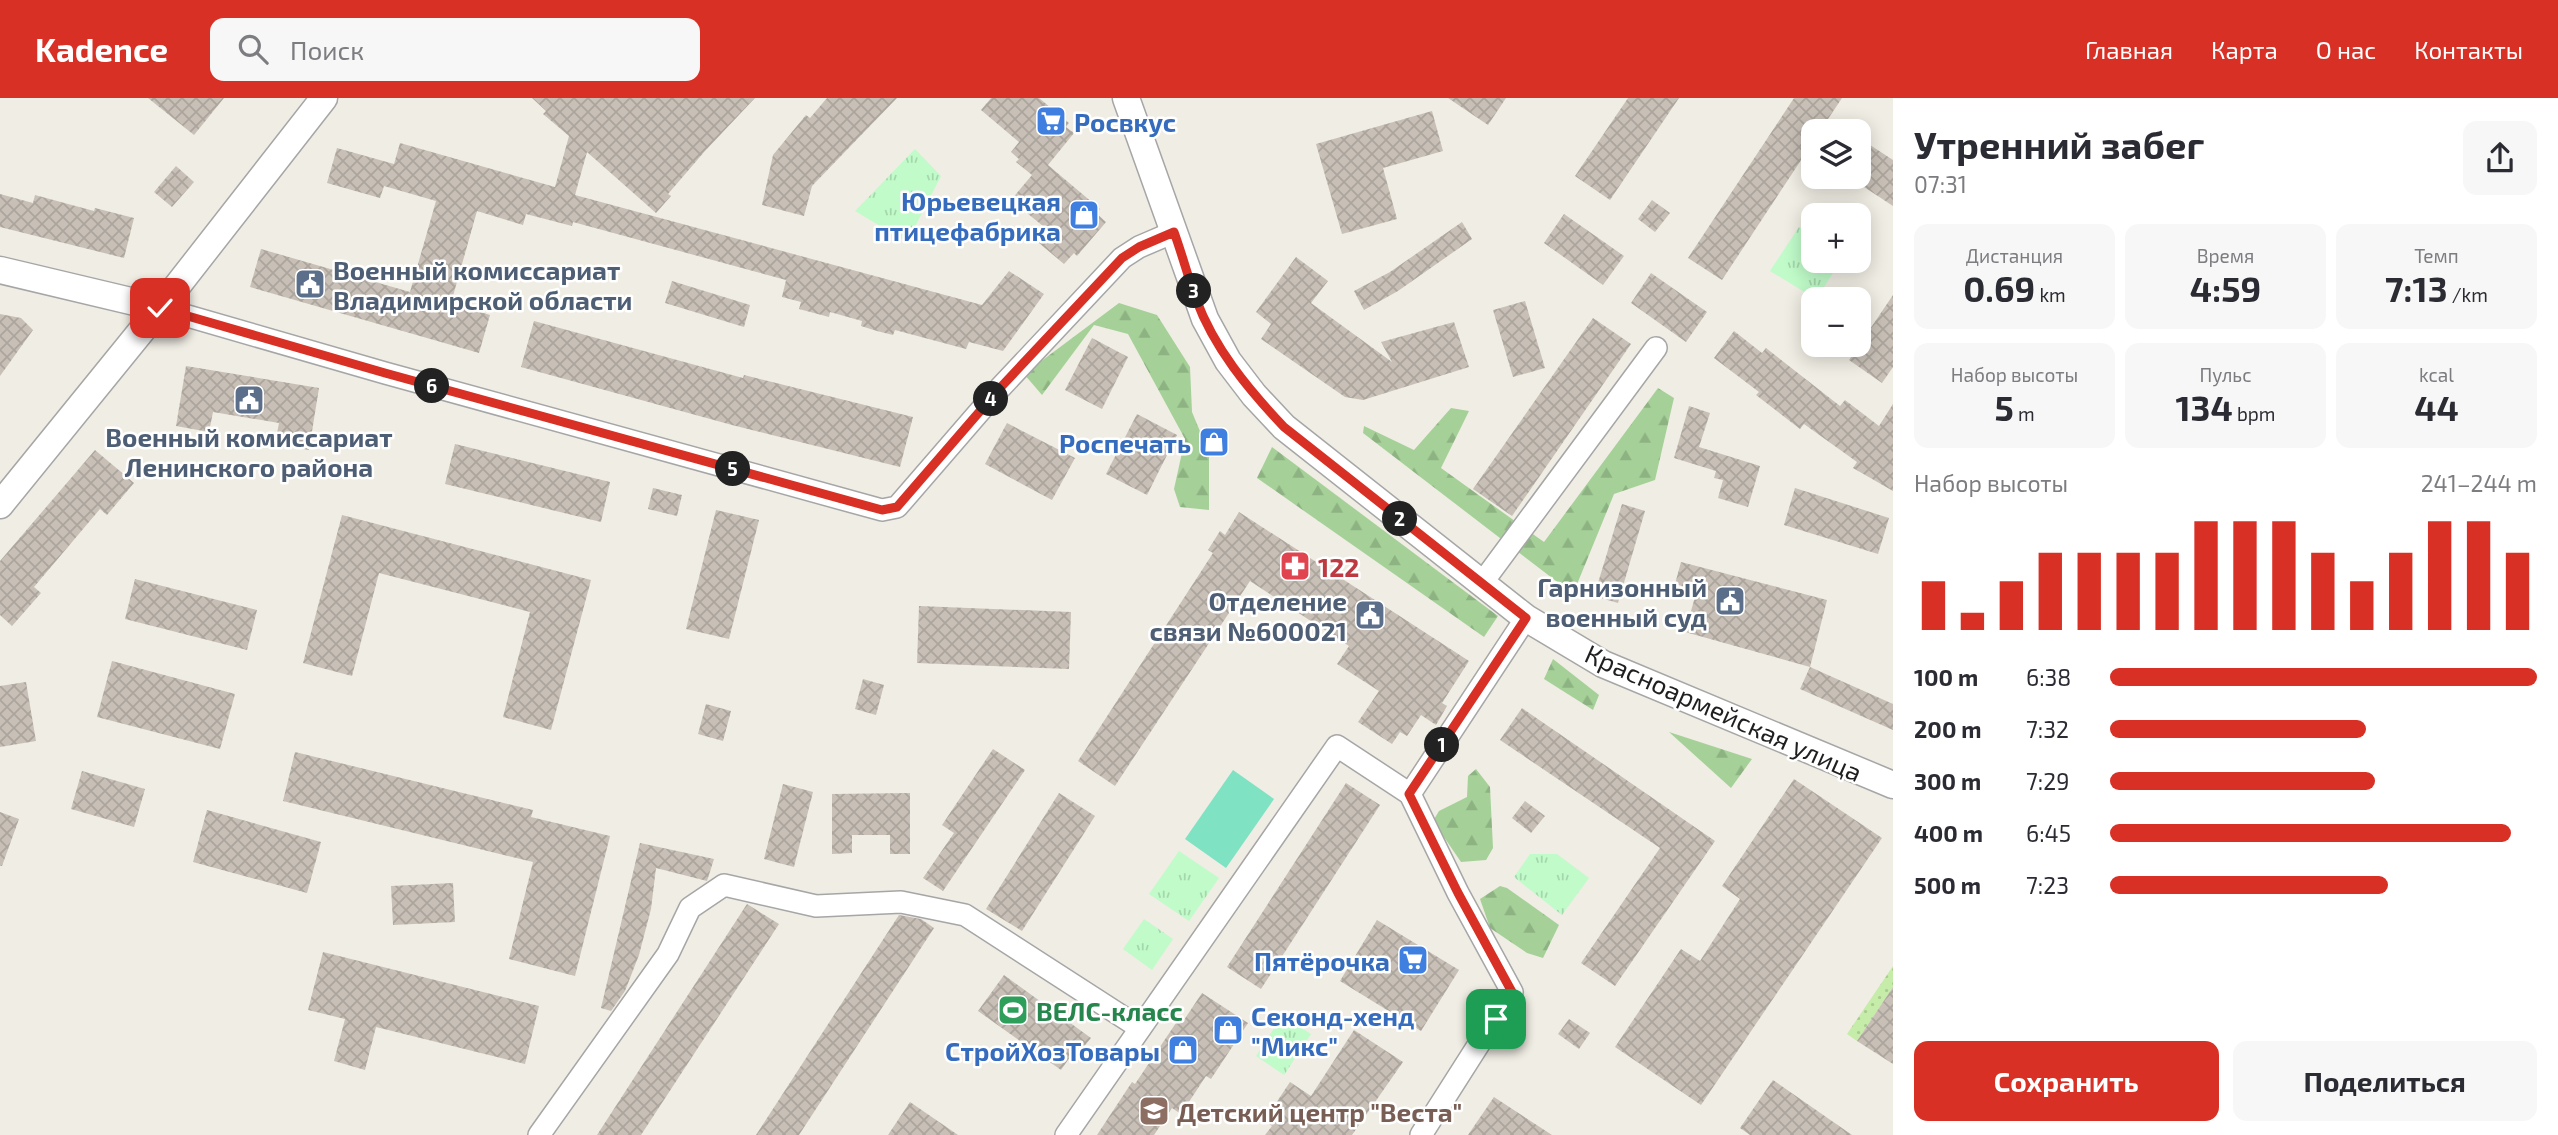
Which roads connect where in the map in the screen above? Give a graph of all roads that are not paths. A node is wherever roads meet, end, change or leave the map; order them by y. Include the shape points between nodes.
1 (324, 98) edge
2 (1126, 98) edge
3 (1174, 232) junction
4 (0, 270) edge
5 (160, 308) junction
6 (1656, 348) dead end
7 (0, 505) edge
8 (1482, 583) junction
9 (1526, 618) junction
10 (1893, 785) edge
11 (1409, 794) junction
12 (1140, 1028) junction
13 (539, 1135) edge
14 (1066, 1135) edge
15 (1421, 1135) edge

1 - 5 street
2 - 3 street, Красноармейская улица
3 - 5 street via 1122,258 897,507 882,510
3 - 8 street, Красноармейская улица via 1205,319 1228,361 1254,394 1284,427
4 - 5 street
5 - 7 street
6 - 8 street
8 - 9 street, Красноармейская улица
9 - 10 street, Красноармейская улица via 1603,664
9 - 11 street
11 - 12 street via 1337,746
11 - 15 street via 1512,992
12 - 13 street via 965,915 901,902 816,906 724,885 690,908 667,954
12 - 14 street

